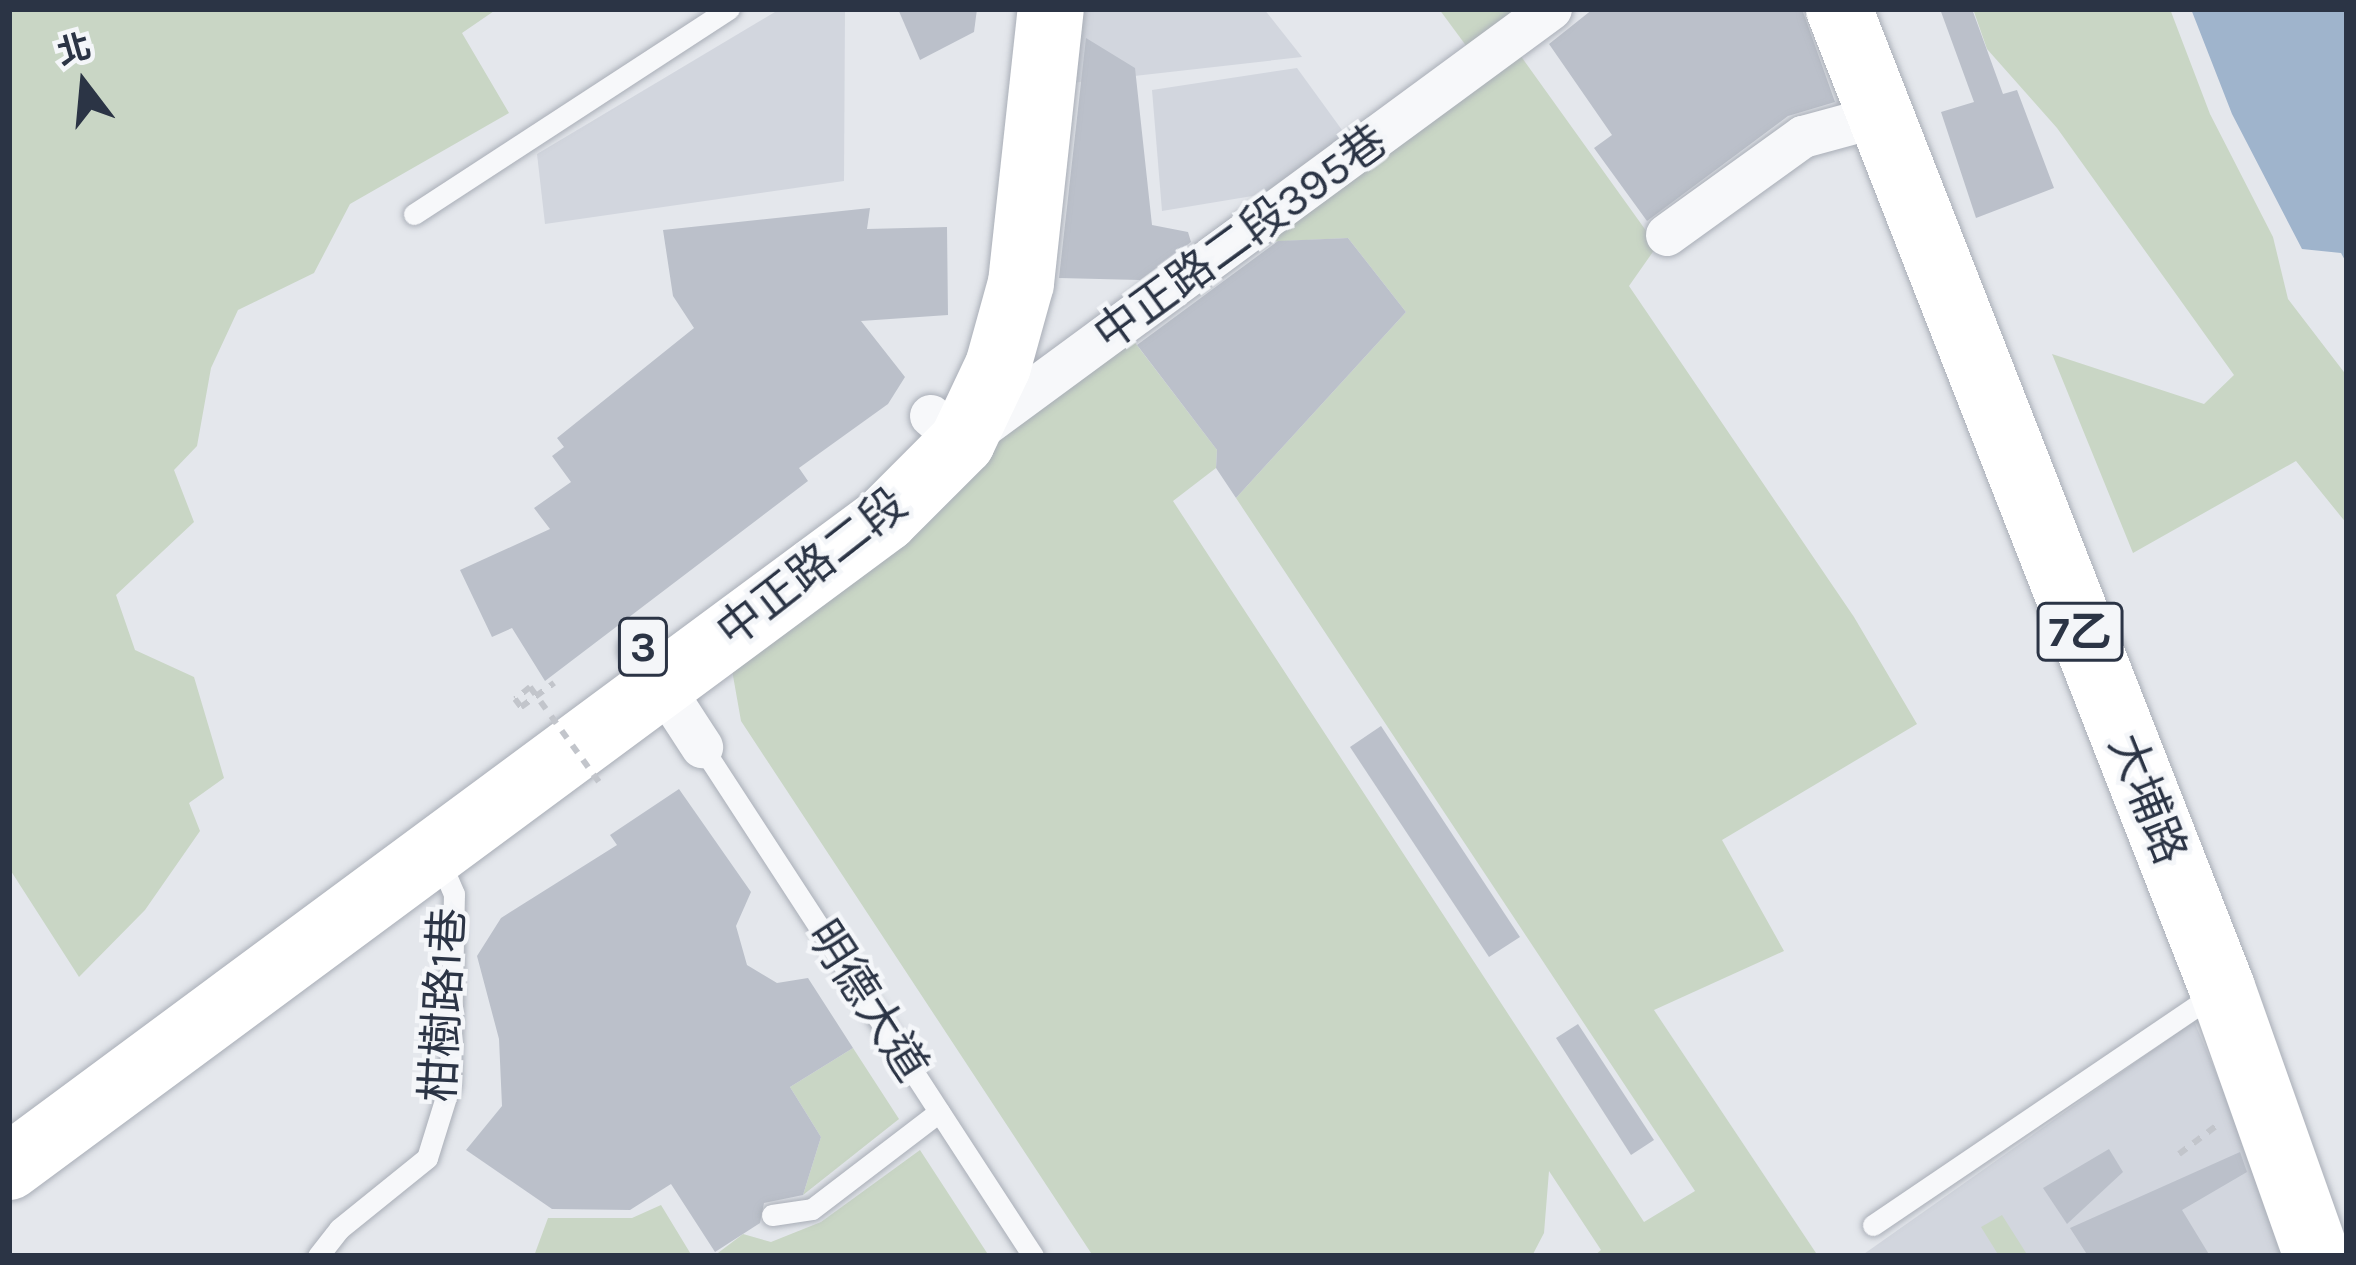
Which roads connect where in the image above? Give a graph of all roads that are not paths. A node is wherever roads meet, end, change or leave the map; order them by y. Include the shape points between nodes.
1 (729, 9) edge
2 (1008, 9) edge
3 (1051, 9) edge
4 (1551, 9) edge
5 (1839, 9) edge
6 (1880, 116) junction
7 (414, 214) dead end
8 (1667, 236) dead end
9 (946, 429) junction
10 (650, 667) junction
11 (701, 747) joint
12 (436, 851) junction
13 (2222, 988) junction
14 (939, 1112) junction
15 (9, 1114) edge
16 (9, 1167) edge
17 (772, 1215) dead end
18 (1873, 1225) dead end
19 (318, 1256) edge
20 (1033, 1256) edge
21 (2317, 1256) edge

1 - 7 lane
2 - 9 main road, 中正路二段 / 3 via 980,266
3 - 9 main road, 中正路二段 / 3 via 1021,283 998,365
4 - 9 street, 中正路二段395巷
5 - 6 main road, 大埔路 / 7乙
6 - 8 street via 1803,137
6 - 13 main road, 大埔路 / 7乙
9 - 10 main road, 中正路二段 / 3 via 885,519
10 - 11 street
10 - 12 main road, 中正路二段 / 3
10 - 15 main road, 中正路二段 / 3
11 - 14 lane, 明德大道
12 - 16 main road, 中正路二段 / 3
12 - 19 lane, 柑樹路1巷 via 454,894 450,1084 428,1158 339,1228
13 - 18 lane
13 - 21 main road, 大埔路 / 7乙
14 - 17 lane via 812,1209
14 - 20 lane, 明德大道

